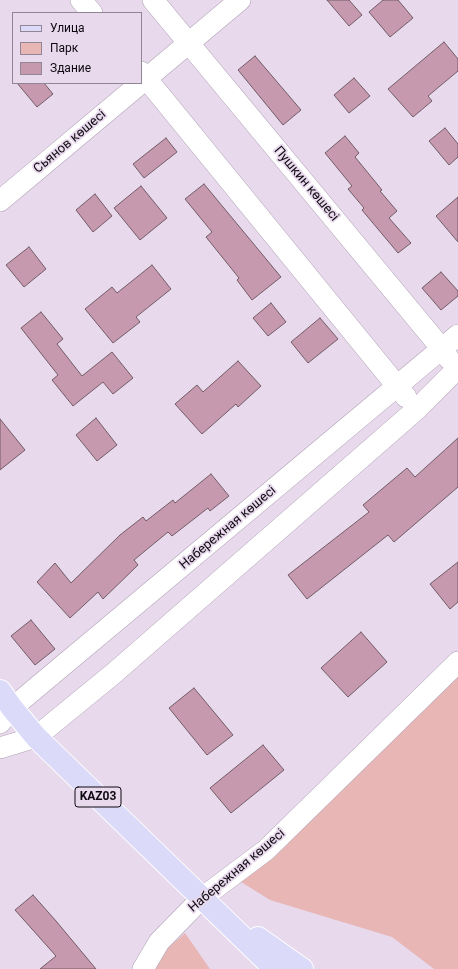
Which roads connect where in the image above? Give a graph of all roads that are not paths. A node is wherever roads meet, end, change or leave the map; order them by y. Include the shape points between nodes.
1 (81, 0) edge
2 (153, 0) edge
3 (240, 0) edge
4 (91, 12) edge
5 (189, 43) junction
6 (142, 79) edge
7 (136, 84) edge
8 (0, 201) edge
9 (458, 335) edge
10 (442, 349) junction
11 (457, 369) edge
12 (397, 386) junction
13 (417, 410) junction
14 (458, 662) edge
15 (4, 707) edge
16 (36, 737) junction
17 (0, 748) edge
18 (202, 898) junction
19 (143, 969) edge
20 (275, 969) edge
21 (302, 969) edge

1 - 4 street
2 - 5 street, Пушкин көшесі
3 - 5 street, Сьянов көшесі
5 - 6 street, Сьянов көшесі
5 - 10 street, Пушкин көшесі
6 - 12 street
7 - 8 street, Сьянов көшесі
9 - 10 street, Набережная көшесі
10 - 11 street, Пушкин көшесі
10 - 12 street, Набережная көшесі
11 - 13 street
12 - 13 street
12 - 15 street, Набережная көшесі
13 - 16 street via 154,639
14 - 18 street, Набережная көшесі via 266,850
15 - 16 main road, KАZ03
16 - 17 street
16 - 18 main road, KАZ03
18 - 19 street, Набережная көшесі via 159,942
18 - 20 main road, KАZ03
18 - 21 main road, KАZ03

